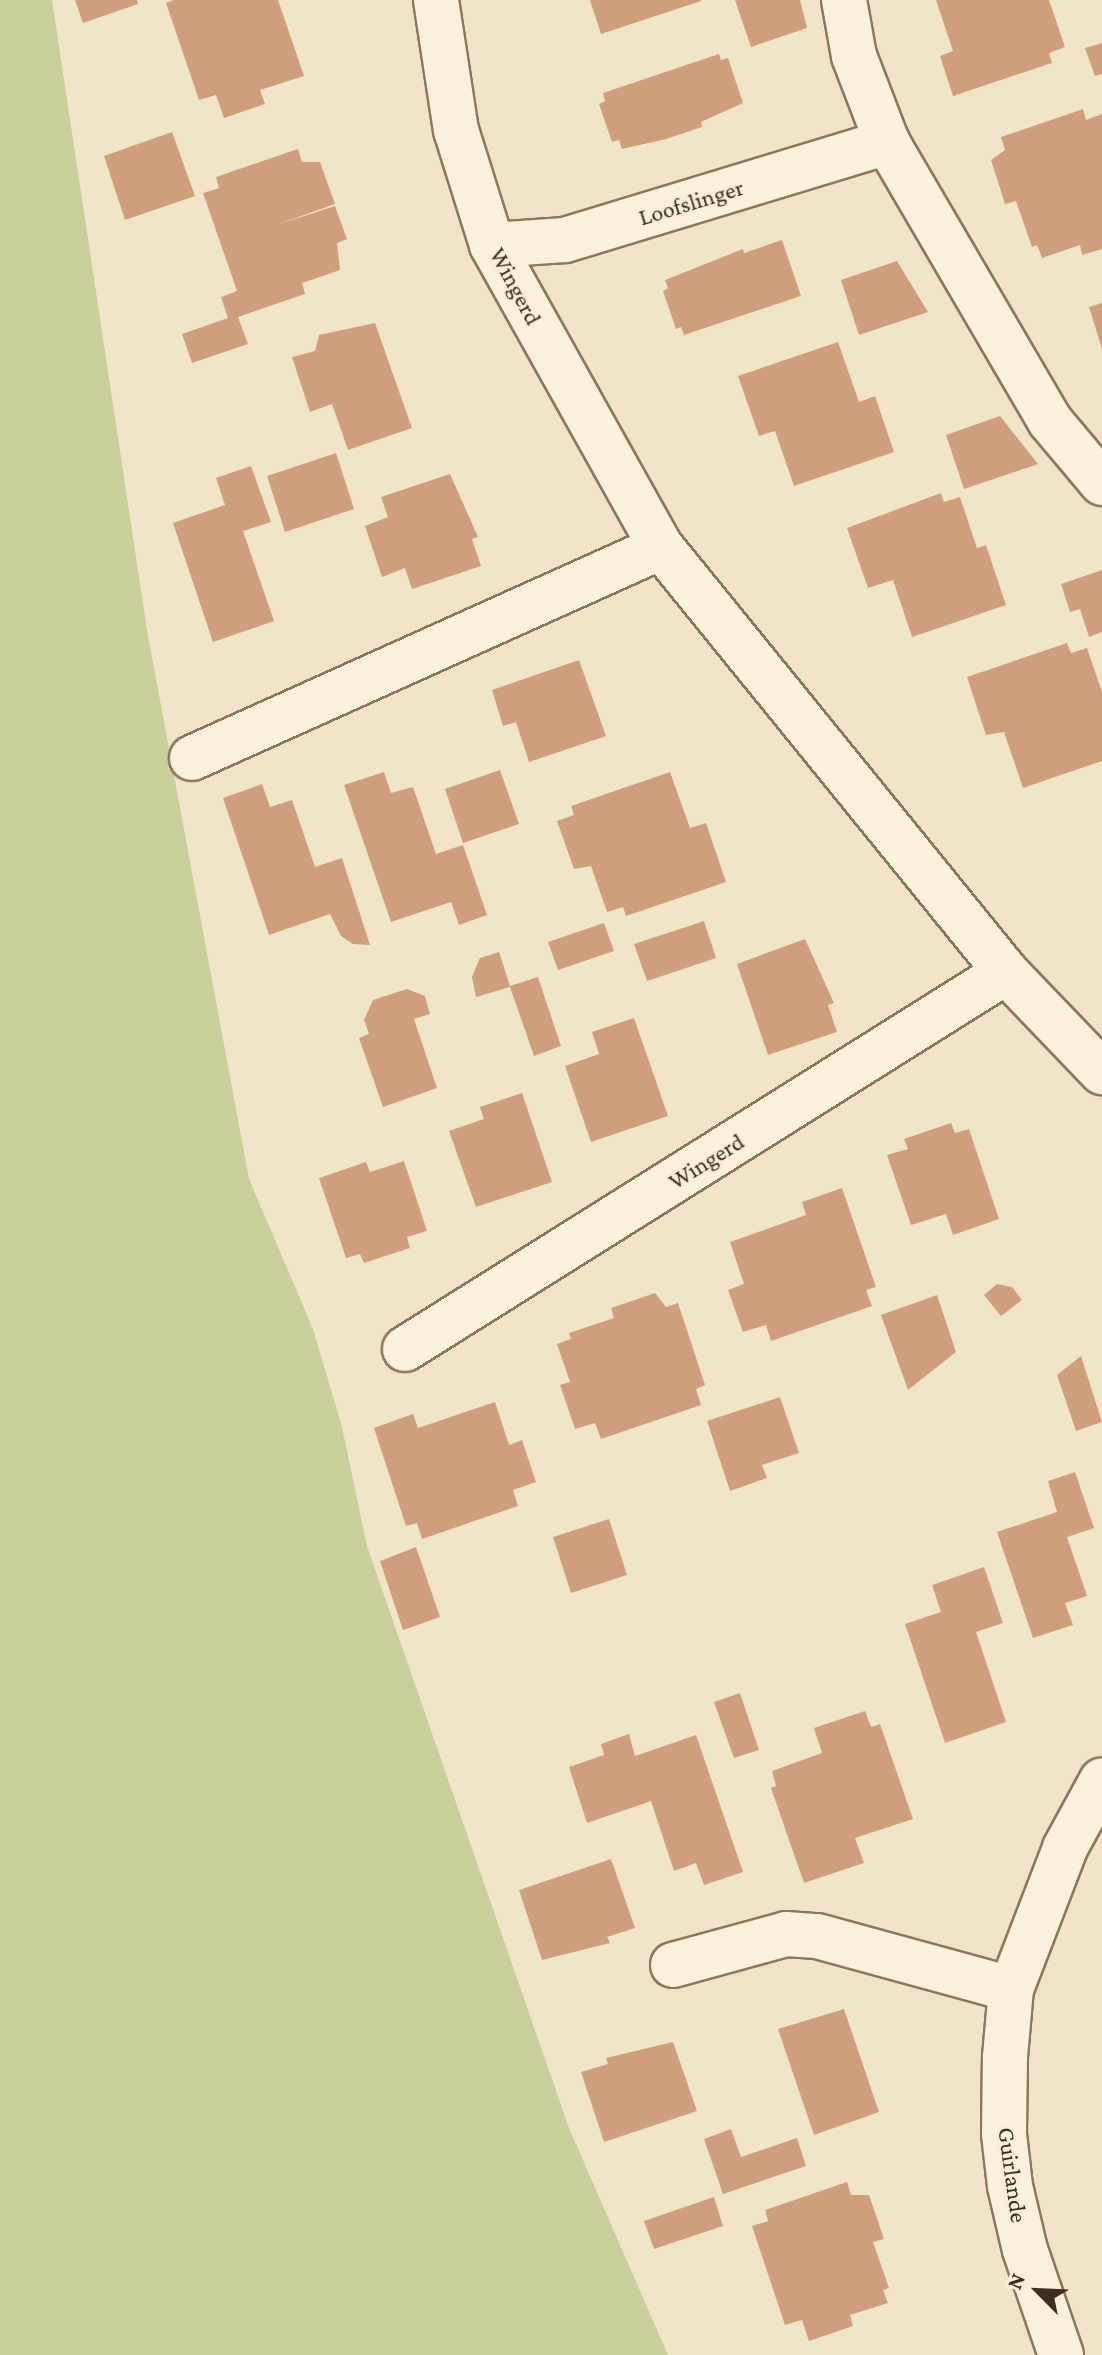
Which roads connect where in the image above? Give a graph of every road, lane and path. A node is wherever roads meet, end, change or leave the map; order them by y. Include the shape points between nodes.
1 (436, 0) edge
2 (844, 0) edge
3 (887, 142) junction
4 (492, 245) junction
5 (1102, 483) edge
6 (661, 547) junction
7 (192, 758) dead end
8 (1006, 972) junction
9 (1102, 1072) edge
10 (405, 1349) dead end
11 (1102, 1780) edge
12 (673, 1965) dead end
13 (1011, 1989) junction
14 (1061, 2355) edge

1 - 4 street, Wingerd via 456,130
2 - 3 street via 854,56
3 - 4 street, Loofslinger via 565,240
3 - 5 street via 1050,421
4 - 6 street, Wingerd
6 - 7 street
6 - 8 street, Wingerd
8 - 9 street, Wingerd
8 - 10 street, Wingerd
11 - 13 street, Guirlande via 1065,1848
12 - 13 street via 786,1934 817,1936
13 - 14 street, Guirlande via 1004,2134 1010,2186 1025,2250

